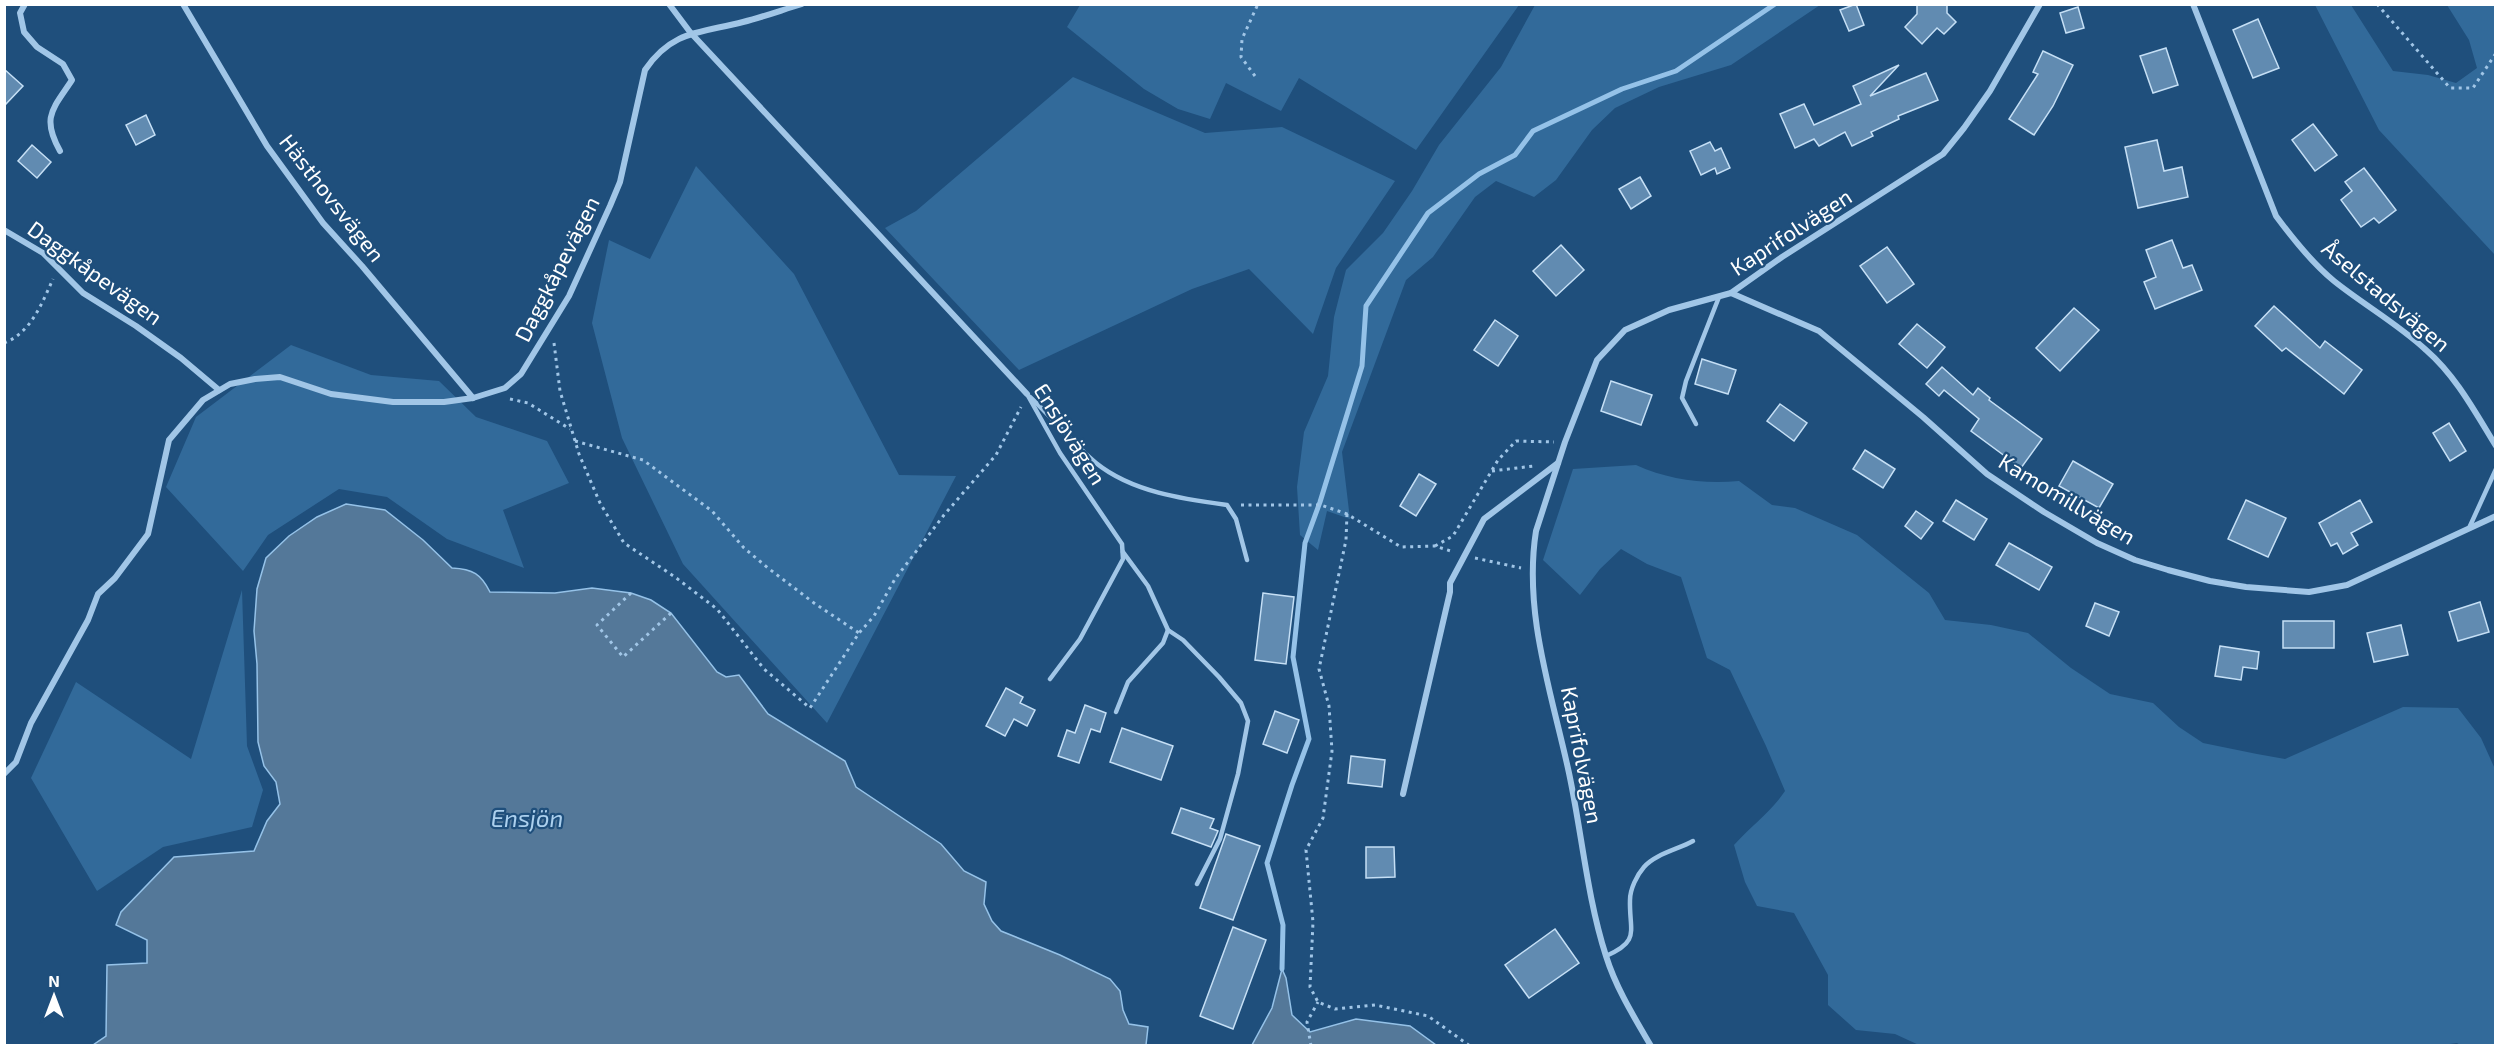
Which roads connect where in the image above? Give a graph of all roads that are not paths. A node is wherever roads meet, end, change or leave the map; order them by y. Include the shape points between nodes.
1 (25, 4) edge
2 (183, 4) edge
3 (669, 4) edge
4 (802, 4) edge
5 (2040, 4) edge
6 (2193, 4) edge
7 (690, 32) junction
8 (60, 151) dead end
9 (4, 230) edge
10 (1731, 294) junction
11 (1719, 297) junction
12 (219, 390) junction
13 (1027, 394) junction
14 (473, 398) junction
15 (1696, 424) dead end
16 (2496, 446) edge
17 (1558, 463) junction
18 (2496, 469) edge
19 (2496, 516) edge
20 (2470, 526) junction
21 (1123, 552) junction
22 (1247, 560) dead end
23 (1168, 630) junction
24 (1050, 679) dead end
25 (1116, 712) dead end
26 (4, 774) edge
27 (1403, 794) dead end
28 (1693, 842) dead end
29 (1197, 884) dead end
30 (1606, 956) junction
31 (1651, 1046) edge

1 - 8 street via 20,13 24,32 37,47 63,64 72,80 49,118 51,135
2 - 14 street, Hästhovsvägen via 267,146 323,223
3 - 7 street, Ensjövägen
4 - 7 street via 744,22
5 - 10 street, Kaprifolvägen via 1989,91 1943,154
6 - 16 street, Åselstadsvägen via 2276,216 2334,280 2426,349 2463,392
7 - 13 street, Ensjövägen
7 - 14 street, Daggkåpevägen via 655,54 645,70 620,182 586,260 551,325 521,374 505,388
9 - 12 street, Daggkåpevägen via 43,252 83,292 181,358
10 - 11 street, Kaprifolvägen
10 - 20 street, Kamomillvägen via 1819,331 1987,474 2072,528 2135,560 2210,581 2309,591 2347,585
11 - 15 lane via 1682,398
11 - 17 street, Kaprifolvägen via 1669,309 1625,330 1597,360
12 - 14 street, Daggkåpevägen via 238,382 280,377 331,394 393,402
12 - 26 street, Daggkåpevägen via 203,400 169,440 148,534 98,594 88,621 31,723 16,762
13 - 21 lane, Ensjövägen via 1060,453 1122,544
13 - 22 lane via 1097,464 1118,477 1164,494 1227,505 1236,519
17 - 27 street via 1484,519 1450,583
17 - 30 street, Kaprifolvägen via 1536,531 1532,570 1536,631
18 - 20 lane
19 - 20 street, Kamomillvägen
21 - 23 lane, Ensjövägen via 1148,586
21 - 24 lane via 1123,559 1080,639
23 - 25 lane via 1163,643 1128,682
23 - 29 lane, Ensjövägen via 1219,677 1241,703 1248,721 1220,839
28 - 30 lane via 1646,865 1630,899 1633,930 1621,950
30 - 31 street, Kaprifolvägen via 1624,1000

